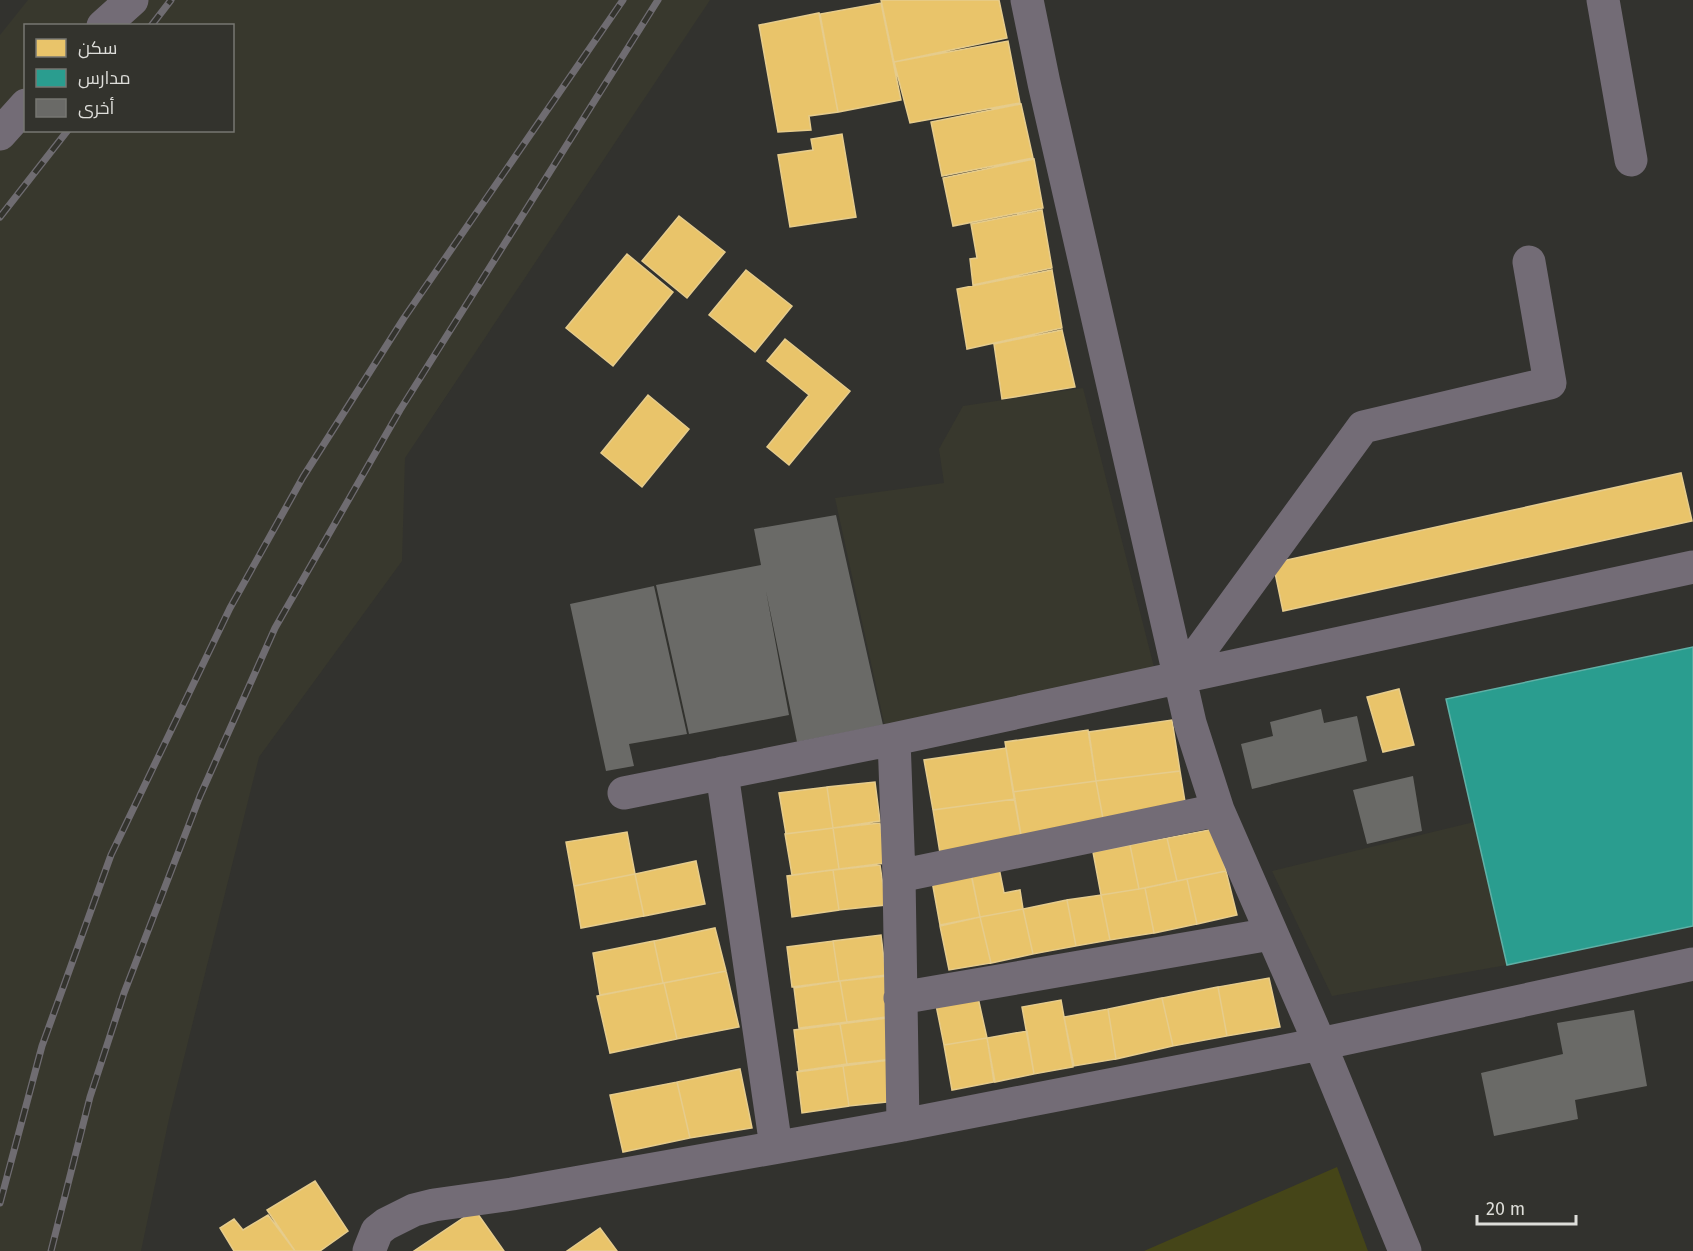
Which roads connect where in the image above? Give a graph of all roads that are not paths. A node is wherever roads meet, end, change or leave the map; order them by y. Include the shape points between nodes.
1 (132, 0) edge
2 (1028, 0) edge
3 (1603, 0) edge
4 (105, 24) edge
5 (24, 107) edge
6 (0, 134) edge
7 (1631, 160) dead end
8 (1529, 262) dead end
9 (1693, 567) edge
10 (1180, 678) junction
11 (894, 739) junction
12 (722, 773) junction
13 (624, 793) dead end
14 (1218, 810) junction
15 (899, 876) junction
16 (1271, 934) junction
17 (1693, 964) edge
18 (900, 998) junction
19 (1320, 1044) junction
20 (903, 1125) junction
21 (776, 1147) junction
22 (369, 1251) edge
23 (1405, 1251) edge

1 - 4 street
2 - 10 street
3 - 7 street
5 - 6 street
8 - 10 street via 1550,383 1363,428
9 - 10 street
10 - 11 street
10 - 14 street
11 - 12 street
11 - 15 street
12 - 13 street
12 - 21 street
14 - 15 street
14 - 16 street
15 - 18 street
16 - 18 street
16 - 19 street
17 - 19 street
18 - 20 street
19 - 20 street
19 - 23 street
20 - 21 street
21 - 22 street via 414,1210 376,1232

